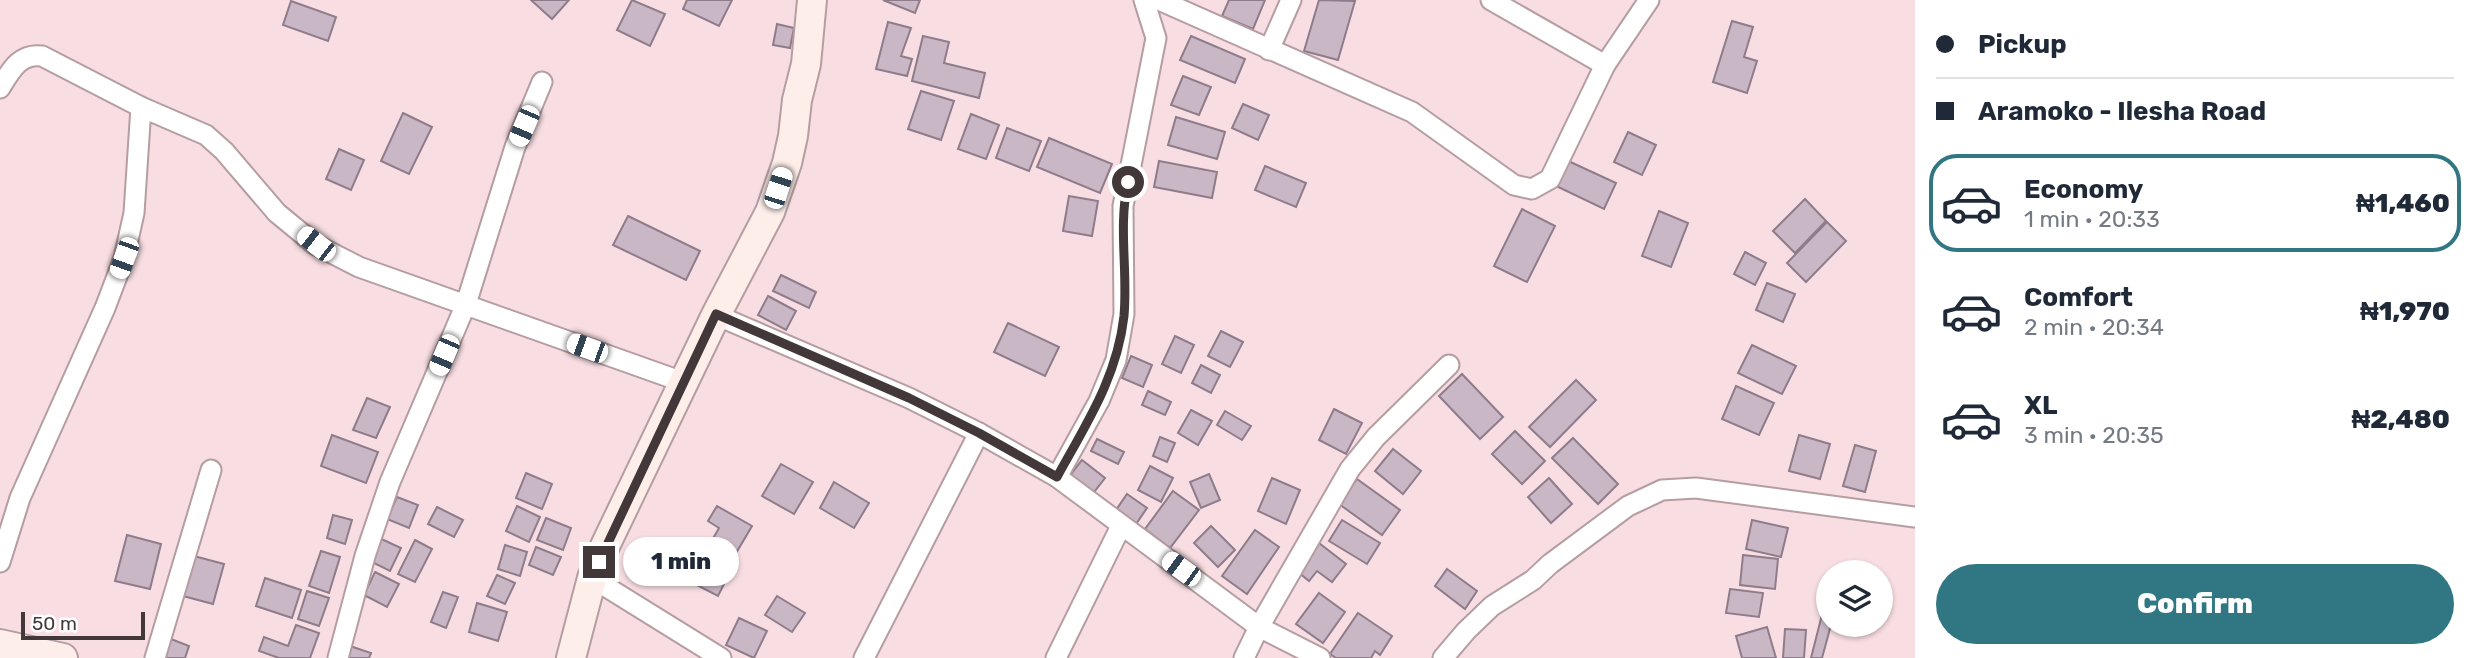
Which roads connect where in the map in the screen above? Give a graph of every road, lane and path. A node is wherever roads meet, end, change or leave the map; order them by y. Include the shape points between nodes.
1 (813, 0) edge
2 (1144, 0) edge
3 (1159, 0) edge
4 (1291, 0) edge
5 (1492, 0) edge
6 (1648, 0) edge
7 (1184, 13) junction
8 (1156, 37) junction
9 (1269, 50) junction
10 (1605, 65) junction
11 (542, 82) dead end
12 (0, 88) edge
13 (141, 107) junction
14 (466, 304) junction
15 (716, 314) junction
16 (1449, 365) dead end
17 (683, 382) junction
18 (979, 433) junction
19 (211, 470) dead end
20 (1057, 477) junction
21 (1915, 517) edge
22 (1121, 526) junction
23 (0, 562) edge
24 (592, 578) junction
25 (1259, 627) junction
26 (0, 644) edge
27 (63, 658) edge
28 (155, 658) edge
29 (338, 658) edge
30 (571, 658) edge
31 (721, 658) edge
32 (864, 658) edge
33 (1056, 658) edge
34 (1244, 658) edge
35 (1320, 658) edge
36 (1443, 658) edge

1 - 15 main road via 806,64 786,163 770,212
2 - 8 street
3 - 7 street
4 - 9 street
5 - 10 street
6 - 10 street
7 - 8 street
7 - 9 street
8 - 20 street via 1123,206 1124,314 1116,360
9 - 10 street via 1412,112 1514,185 1532,190 1550,179
11 - 14 street via 515,147
12 - 13 street via 19,61 42,56
13 - 14 street via 206,135 277,213 316,244 359,267
13 - 23 street via 134,213 124,258 20,498
14 - 17 street
14 - 29 street via 390,482
15 - 17 main road
15 - 18 street
16 - 25 street via 1350,468
17 - 24 main road
18 - 20 street
18 - 32 street
19 - 28 street
20 - 22 street
21 - 36 street via 1696,488 1662,491 1628,506 1492,606
22 - 25 street
22 - 33 street
24 - 30 main road
24 - 31 street
25 - 34 street
25 - 35 street
26 - 27 main road

